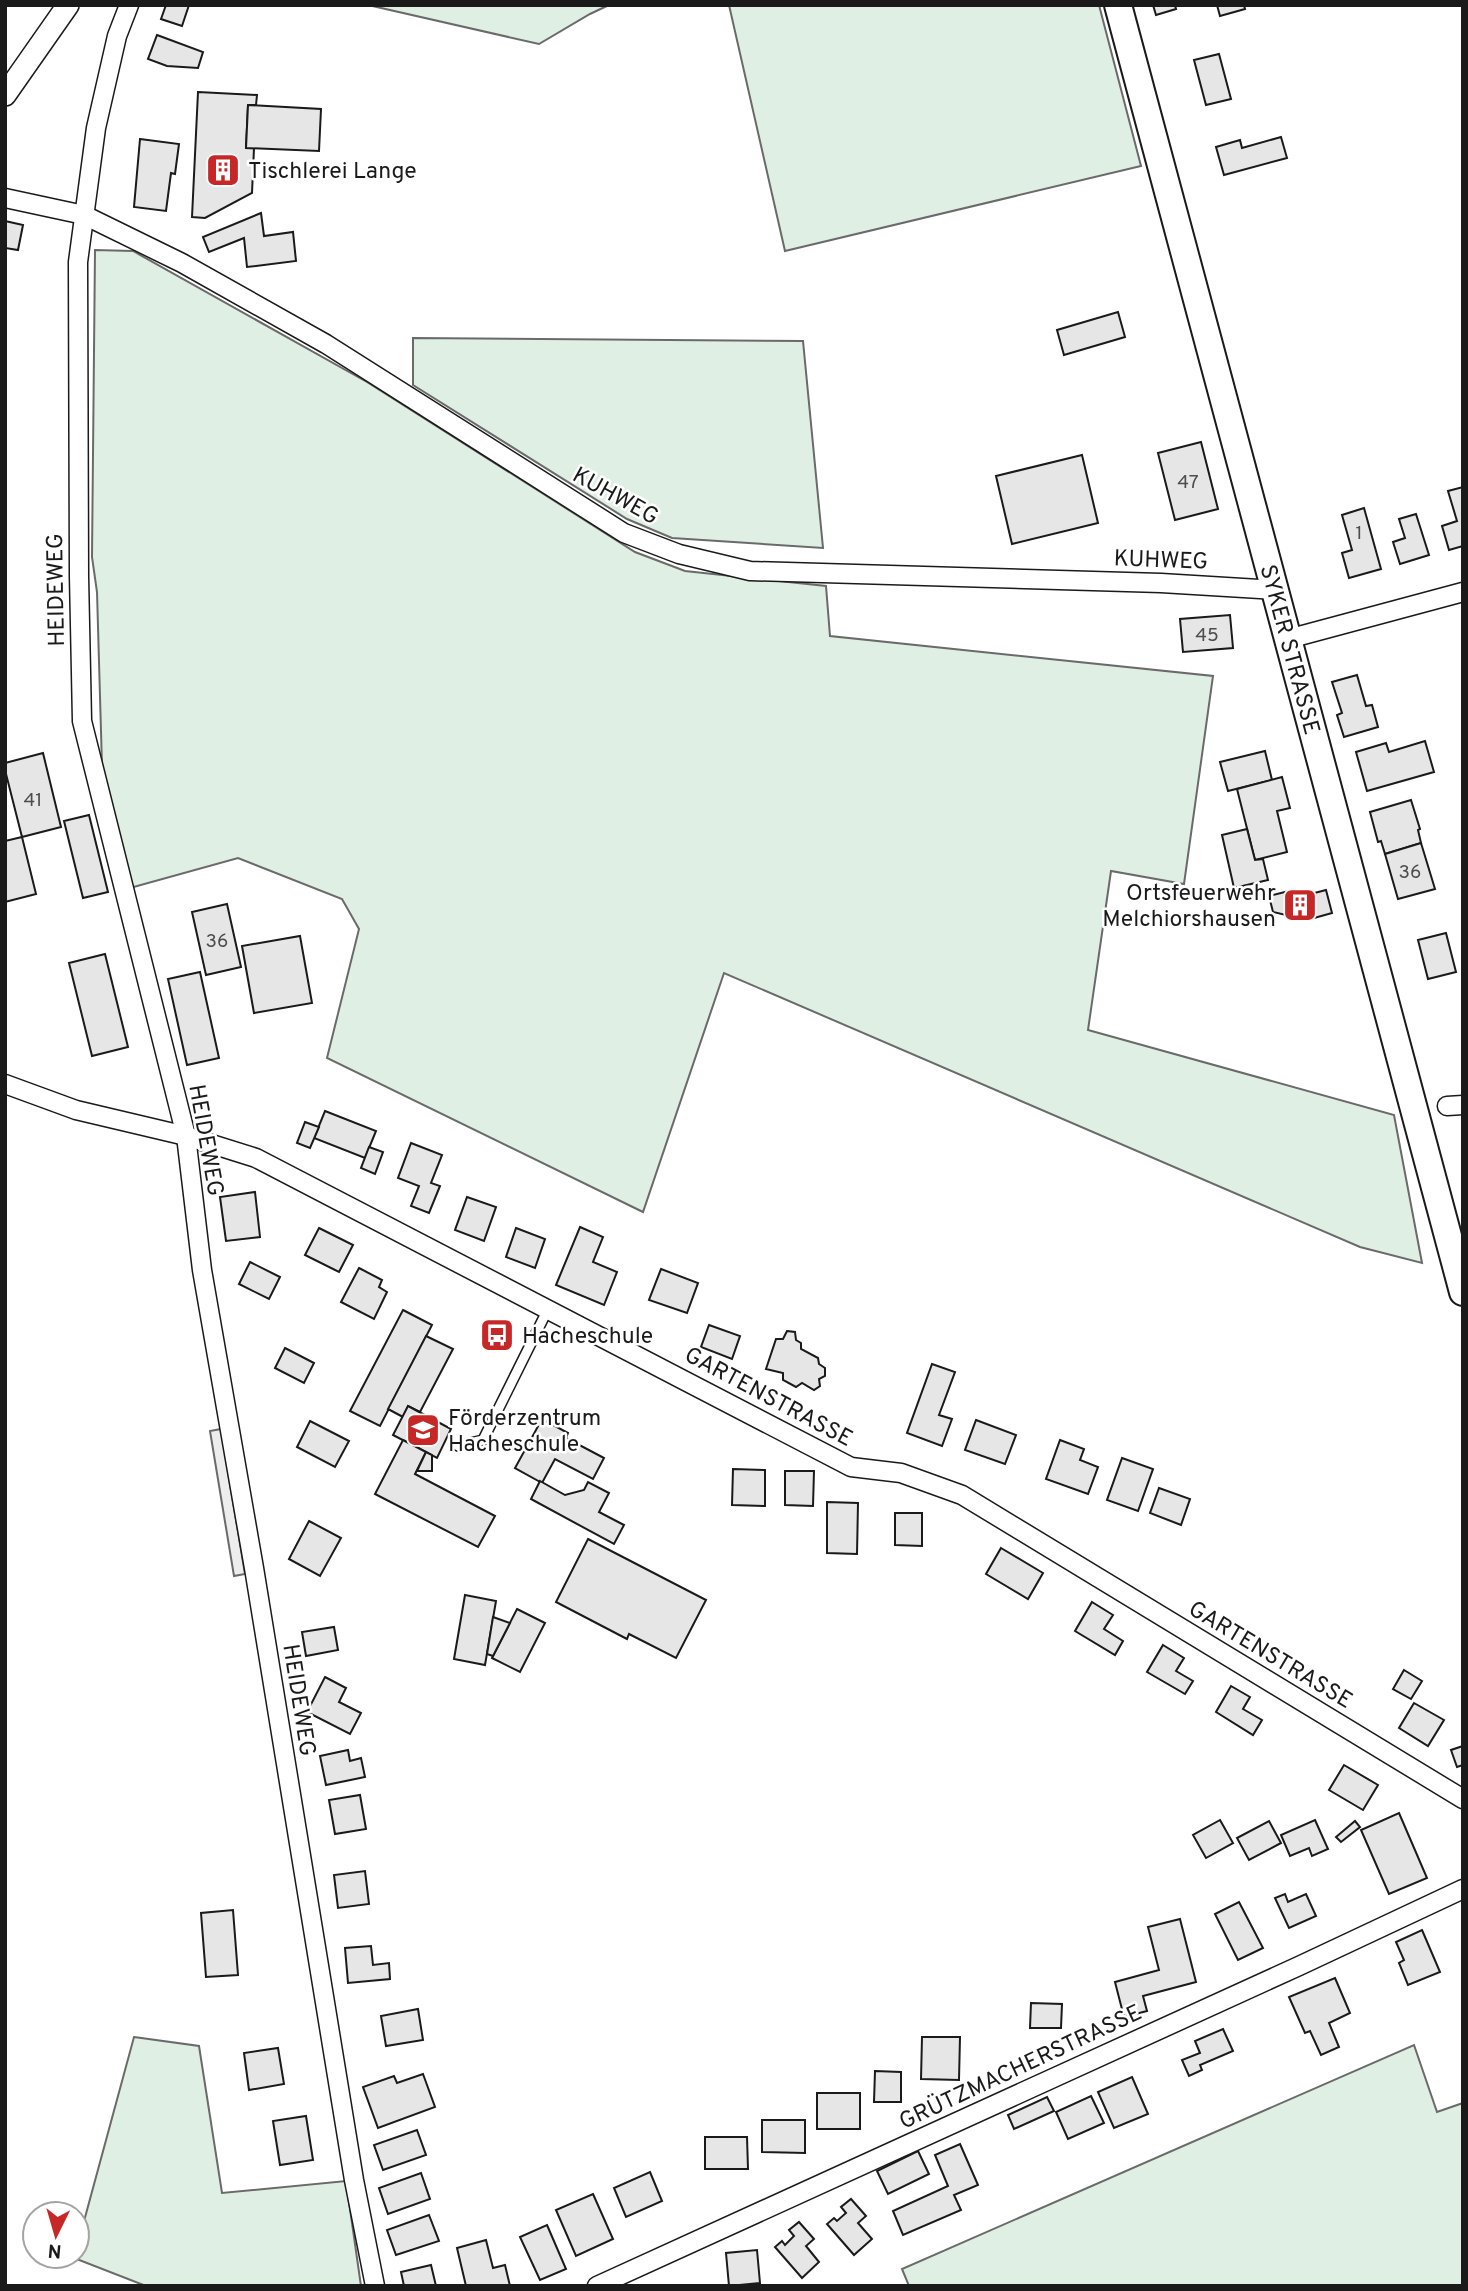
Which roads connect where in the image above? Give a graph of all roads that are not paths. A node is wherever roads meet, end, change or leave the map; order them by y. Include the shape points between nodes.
1 (68, 5) edge
2 (129, 5) edge
3 (1118, 5) edge
4 (5, 95) edge
5 (5, 198) edge
6 (84, 215) junction
7 (1275, 590) junction
8 (1463, 592) edge
9 (1289, 639) junction
10 (5, 1084) edge
11 (186, 1136) junction
12 (1463, 1290) edge
13 (548, 1309) junction
14 (458, 1446) dead end
15 (1463, 1799) edge
16 (1463, 1889) edge
17 (375, 2286) edge
18 (597, 2286) edge

1 - 4 street
2 - 6 street, HEIDEWEG via 117,36 96,128
3 - 7 main road, SYKER STRASSE
5 - 6 street, KUHWEG
6 - 7 street, KUHWEG via 182,263 326,344 624,533 679,554 750,571
6 - 11 street, HEIDEWEG via 78,262 82,721
7 - 9 main road, SYKER STRASSE
8 - 9 street
9 - 12 main road, SYKER STRASSE
10 - 11 street, GARTENSTRASSE via 76,1110
11 - 13 street, GARTENSTRASSE via 256,1158
11 - 17 street, HEIDEWEG via 202,1270
13 - 14 lane via 483,1440
13 - 15 street, GARTENSTRASSE via 851,1467 901,1473 962,1495
16 - 18 street, GRÜTZMACHERSTRASSE

